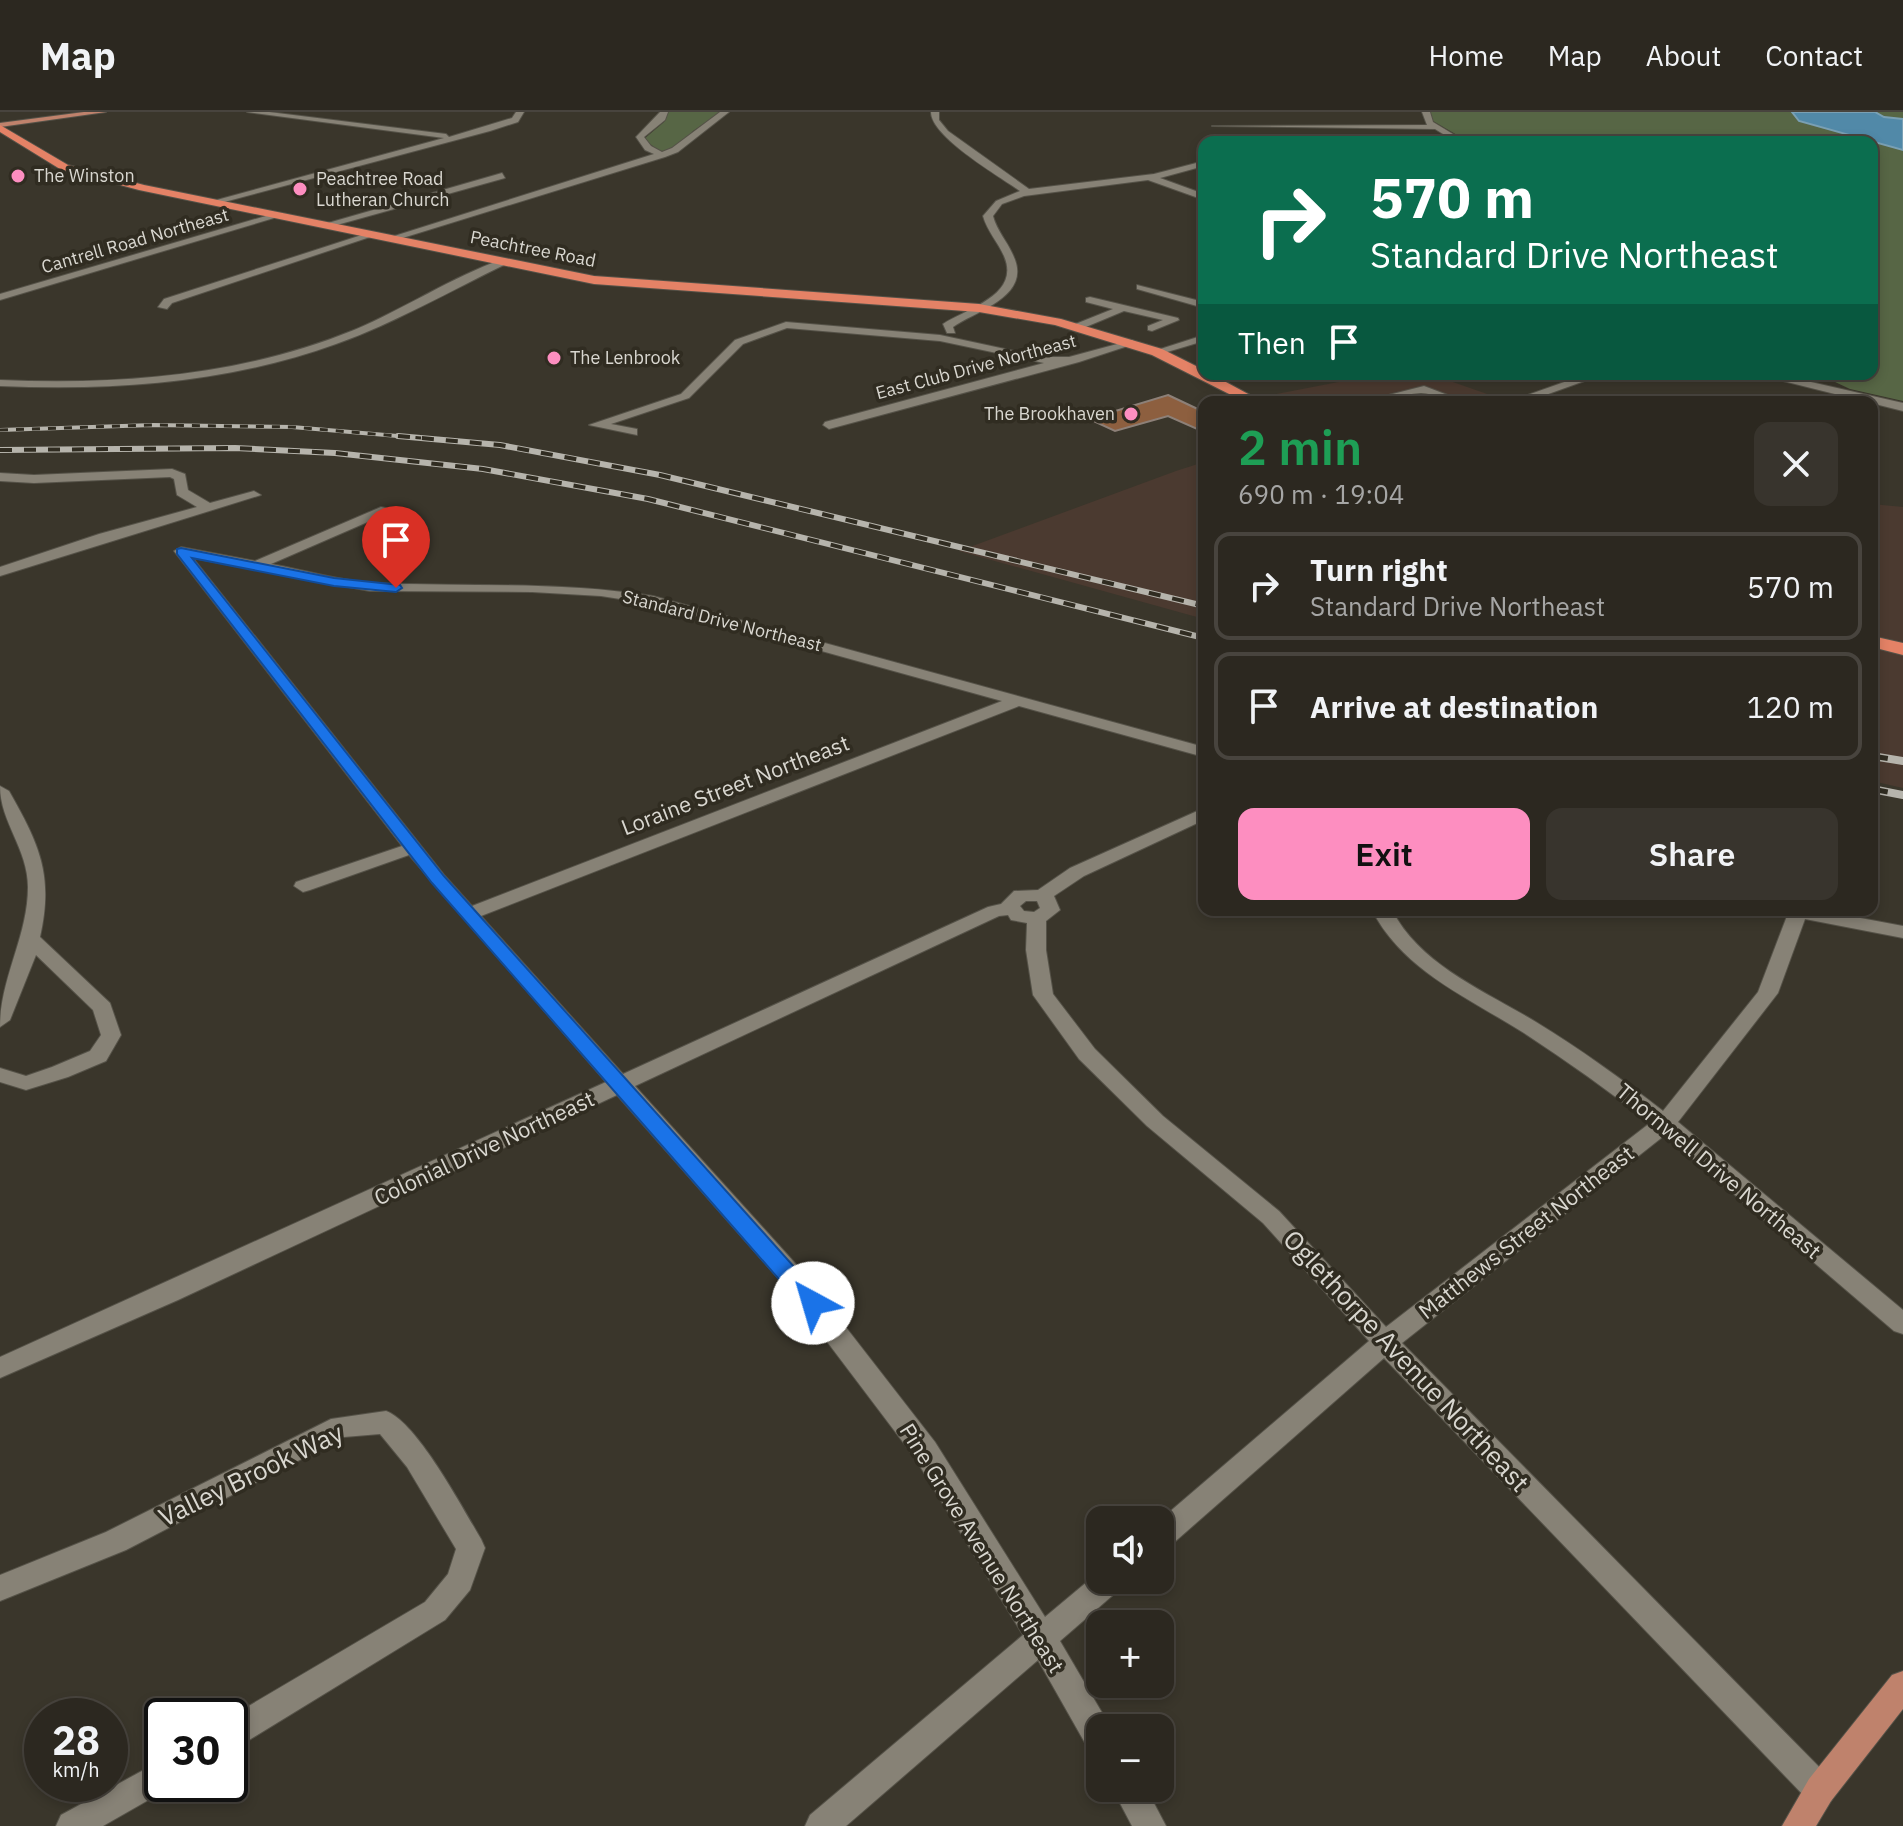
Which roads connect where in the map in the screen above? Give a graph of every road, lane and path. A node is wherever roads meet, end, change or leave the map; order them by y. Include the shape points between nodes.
1 (81, 112) edge
2 (102, 112) edge
3 (251, 112) edge
4 (520, 112) edge
5 (664, 112) edge
6 (725, 112) edge
7 (935, 112) edge
8 (1426, 112) edge
9 (1212, 116) dead end
10 (0, 125) edge
11 (1216, 126) junction
12 (1434, 127) junction
13 (1213, 136) dead end
14 (1451, 136) edge
15 (456, 138) junction
16 (662, 155) junction
17 (1198, 166) edge
18 (502, 176) dead end
19 (1151, 178) junction
20 (1027, 192) junction
21 (1198, 195) edge
22 (216, 203) junction
23 (279, 215) junction
24 (326, 225) junction
25 (374, 234) junction
26 (393, 238) junction
27 (503, 262) junction
28 (1141, 287) dead end
29 (0, 297) edge
30 (1090, 300) dead end
31 (1198, 306) edge
32 (163, 307) dead end
33 (1118, 310) junction
34 (1198, 310) edge
35 (975, 312) junction
36 (1174, 320) junction
37 (1077, 327) junction
38 (1152, 328) dead end
39 (945, 334) junction
40 (1198, 340) edge
41 (1132, 343) junction
42 (1157, 352) junction
43 (1075, 360) junction
44 (1198, 373) edge
45 (1212, 380) edge
46 (1580, 380) edge
47 (1786, 380) edge
48 (1815, 380) edge
49 (0, 383) edge
50 (1837, 392) junction
51 (1244, 396) edge
52 (1393, 396) edge
53 (1443, 396) edge
54 (1532, 396) edge
55 (1855, 396) edge
56 (1878, 401) edge
57 (1903, 407) edge
58 (829, 425) dead end
59 (620, 434) dead end
60 (0, 477) edge
61 (254, 495) dead end
62 (209, 508) junction
63 (381, 511) dead end
64 (181, 551) joint
65 (257, 565) junction
66 (0, 572) edge
67 (1878, 643) edge
68 (1903, 649) edge
69 (1019, 700) junction
70 (1198, 750) edge
71 (2, 799) edge
72 (1198, 816) edge
73 (413, 848) junction
74 (303, 886) dead end
75 (1039, 907) junction
76 (469, 914) junction
77 (1386, 916) edge
78 (1791, 916) edge
79 (1819, 916) edge
80 (1903, 932) edge
81 (29, 937) junction
82 (0, 1020) edge
83 (0, 1075) edge
84 (621, 1084) junction
85 (1666, 1122) junction
86 (1903, 1324) edge
87 (1385, 1342) junction
88 (0, 1368) edge
89 (1174, 1525) edge
90 (0, 1588) edge
91 (1094, 1594) edge
92 (1042, 1639) junction
93 (1903, 1685) edge
94 (1086, 1715) edge
95 (248, 1723) edge
96 (144, 1785) edge
97 (1820, 1790) junction
98 (1136, 1802) edge
99 (72, 1826) edge
100 (821, 1826) edge
101 (1150, 1826) edge
102 (1798, 1826) edge

1 - 10 main road
2 - 10 main road
3 - 15 street
4 - 15 street via 508,123
5 - 16 street via 640,137
6 - 16 street via 683,146
7 - 20 street via 944,132
8 - 12 street
9 - 11 street
10 - 22 highway, Peachtree Road via 64,167
11 - 12 street
11 - 13 street
12 - 14 street
15 - 22 street
16 - 26 street
17 - 19 street
18 - 24 street
19 - 20 street
19 - 21 street
20 - 35 street via 1001,201 989,212 1013,271 1005,290
22 - 23 highway, Peachtree Road
23 - 24 highway, Peachtree Road
23 - 29 street, Cantrell Road Northeast
24 - 25 highway, Peachtree Road
25 - 26 highway, Peachtree Road
25 - 32 street via 168,301
26 - 27 highway, Peachtree Road
27 - 35 highway, Peachtree Road via 624,283
27 - 49 street via 336,340 251,365 129,383
28 - 31 street
30 - 33 street
33 - 36 street
33 - 37 street
34 - 36 street
35 - 37 highway, Peachtree Road
35 - 39 street via 957,317
36 - 38 street
37 - 41 highway, Peachtree Road
39 - 43 street via 1043,360
39 - 59 street via 773,327 739,342 685,396 595,425 592,431
40 - 42 street
41 - 42 highway, Peachtree Road
41 - 43 street, East Club Drive Northeast
42 - 44 highway, Peachtree Road
43 - 58 street, East Club Drive Northeast
45 - 51 highway, Peachtree Road
46 - 54 street
47 - 50 street
48 - 50 street
50 - 55 street
52 - 53 street via 1424,389
56 - 57 street
60 - 62 street via 172,473 180,477 182,492
61 - 62 street
62 - 66 street
63 - 65 street
64 - 65 street, Standard Drive Northeast
64 - 73 street, Pine Grove Avenue Northeast
65 - 69 street, Standard Drive Northeast via 370,587 532,588 653,600
67 - 68 highway
69 - 70 street, Standard Drive Northeast
69 - 76 street, Loraine Street Northeast
71 - 81 street via 25,834 37,871
72 - 75 street via 1077,872
73 - 74 street
73 - 76 street, Pine Grove Avenue Northeast
75 - 84 street, Colonial Drive Northeast via 1021,895 1010,909 995,911
75 - 87 street, Oglethorpe Avenue Northeast via 1036,950 1043,995 1087,1054 1155,1121 1271,1217
76 - 84 street, Pine Grove Avenue Northeast
77 - 85 street, Thornwell Drive Northeast via 1409,948 1454,983 1608,1078
78 - 85 street, Matthews Street Northeast via 1768,993
79 - 80 street
81 - 82 street
81 - 83 street via 103,1008 111,1035 98,1056 60,1072 26,1083
84 - 88 street, Colonial Drive Northeast
84 - 92 street, Pine Grove Avenue Northeast via 794,1279 915,1438
85 - 86 street, Thornwell Drive Northeast
85 - 87 street, Matthews Street Northeast
87 - 89 street, Matthews Street Northeast
87 - 97 street, Oglethorpe Avenue Northeast
90 - 95 street, Valley Brook Way via 116,1541 340,1427 386,1422 417,1459 471,1548 460,1581 435,1611
91 - 92 street
92 - 94 street, Pine Grove Avenue Northeast
92 - 100 street
93 - 97 main road
96 - 99 street
97 - 102 main road
98 - 101 street

